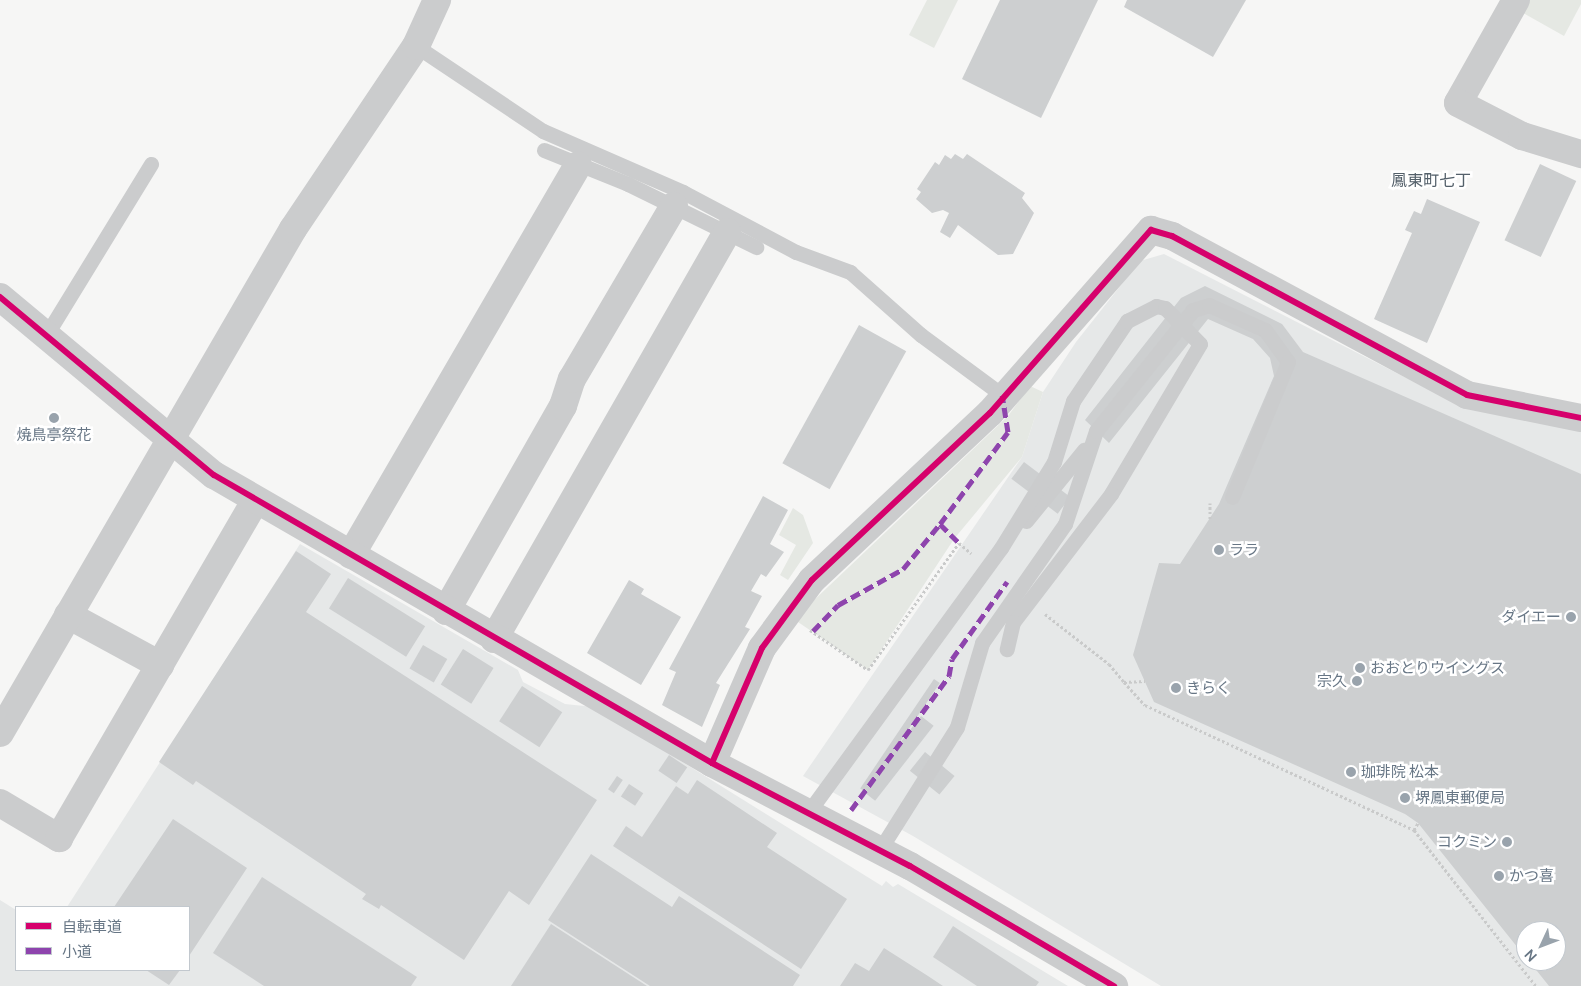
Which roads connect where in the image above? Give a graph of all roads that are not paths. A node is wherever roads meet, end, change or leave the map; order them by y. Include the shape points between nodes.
1 (437, 0) edge
2 (1516, 0) edge
3 (416, 46) junction
4 (544, 150) dead end
5 (1581, 154) edge
6 (151, 164) dead end
7 (578, 166) junction
8 (674, 206) junction
9 (727, 232) junction
10 (756, 248) dead end
11 (0, 297) edge
12 (45, 337) junction
13 (1002, 395) junction
14 (1581, 418) edge
15 (1096, 431) junction
16 (169, 441) junction
17 (1232, 497) dead end
18 (256, 500) junction
19 (1001, 548) junction
20 (351, 555) junction
21 (446, 611) junction
22 (68, 615) junction
23 (494, 639) junction
24 (1007, 649) dead end
25 (160, 665) junction
26 (0, 732) edge
27 (712, 763) junction
28 (0, 803) edge
29 (807, 814) junction
30 (879, 851) junction
31 (1114, 986) edge

1 - 3 street
2 - 5 street via 1458,103 1522,136
3 - 13 lane via 543,131 683,192 796,252 850,272 921,335
3 - 16 street via 293,229
4 - 7 lane
6 - 12 lane
7 - 8 lane
7 - 20 street
8 - 9 lane
8 - 21 street via 572,379 563,406
9 - 10 lane
9 - 23 street
11 - 12 street
12 - 16 street
13 - 14 street via 1114,277 1151,230 1172,236 1467,395
13 - 27 street via 990,413 812,580 762,648
15 - 17 lane, bridge via 1193,310 1209,305 1265,330 1288,362
15 - 19 lane via 1070,472
15 - 30 lane via 1065,524 982,643 958,727
16 - 18 street
16 - 22 street
18 - 20 street
18 - 25 street
19 - 24 lane via 1054,462 1073,401 1127,321 1156,306 1164,308 1200,344 1111,494 1013,622
19 - 29 lane
20 - 21 street
21 - 23 street
22 - 25 street
22 - 26 street
23 - 27 street
25 - 28 street via 59,838
27 - 29 street
29 - 30 street
30 - 31 street

